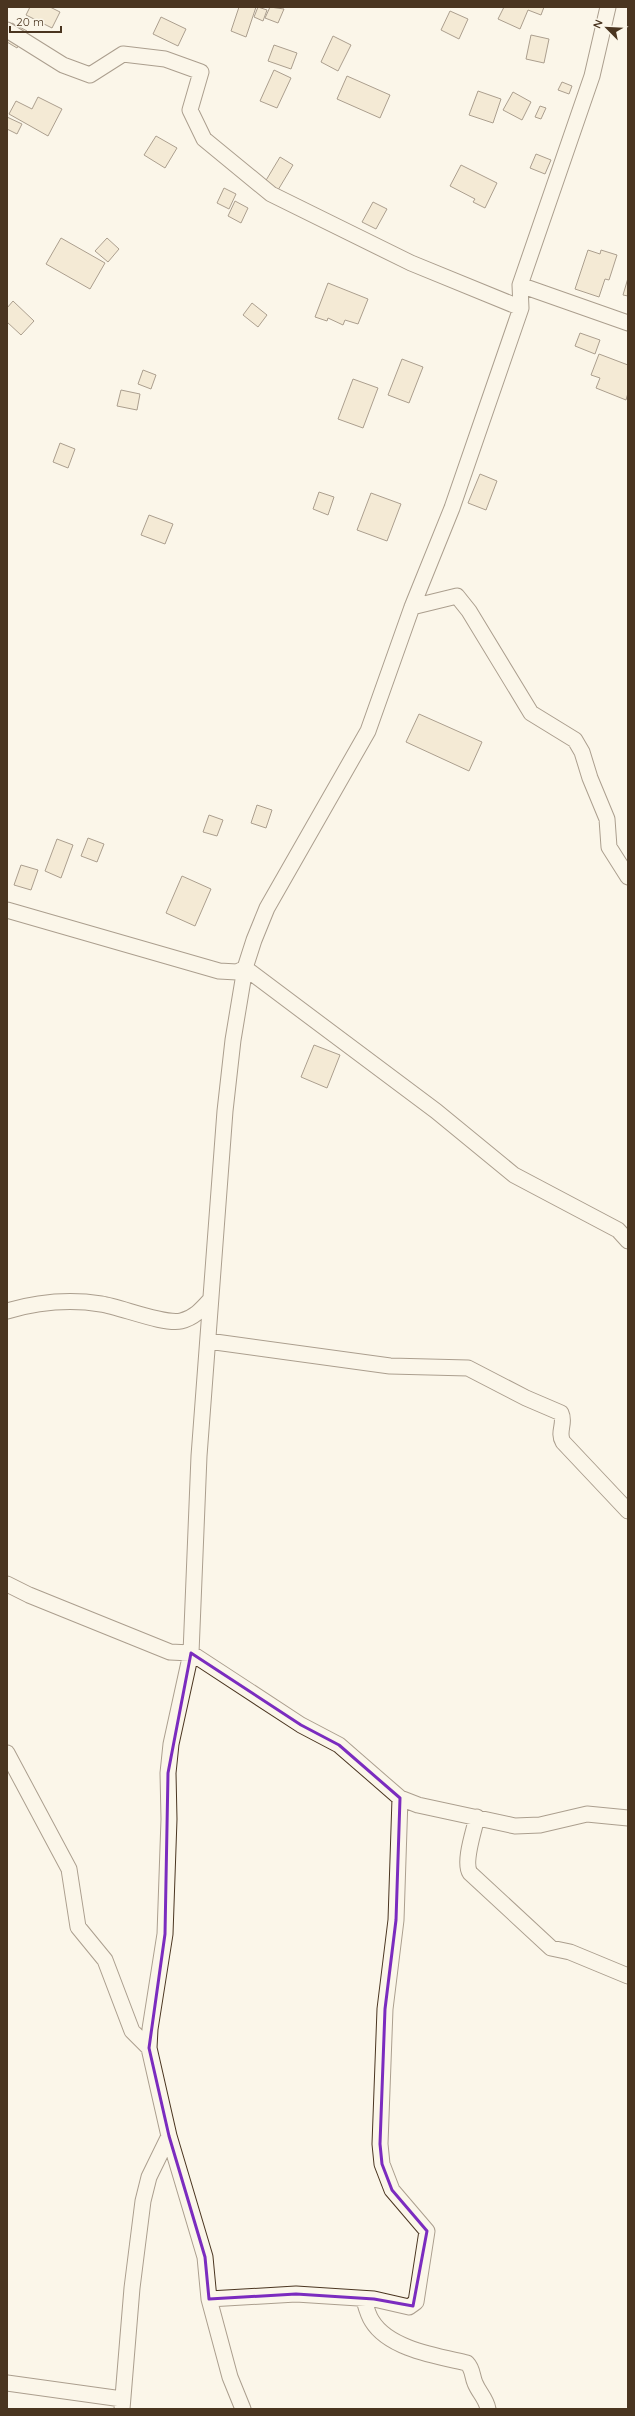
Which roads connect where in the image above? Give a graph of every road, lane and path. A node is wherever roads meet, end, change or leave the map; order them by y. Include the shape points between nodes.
1 (608, 7) edge
2 (7, 30) edge
3 (520, 285) junction
4 (522, 308) junction
5 (628, 323) edge
6 (412, 607) junction
7 (628, 877) edge
8 (7, 910) edge
9 (245, 968) junction
10 (628, 1241) edge
11 (210, 1300) junction
12 (7, 1311) edge
13 (208, 1341) junction
14 (628, 1511) edge
15 (7, 1584) edge
16 (191, 1653) junction
17 (7, 1754) edge
18 (400, 1798) junction
19 (477, 1817) junction
20 (628, 1818) edge
21 (628, 1976) edge
22 (149, 2048) junction
23 (169, 2136) junction
24 (209, 2299) junction
25 (364, 2300) junction
26 (7, 2383) edge
27 (122, 2404) edge
28 (243, 2409) edge
29 (488, 2409) edge

1 - 3 street via 592,76
2 - 4 street via 63,65 90,75 123,54 165,59 201,72 190,110 204,139 271,194 410,263
3 - 4 street
3 - 5 street
4 - 6 street via 452,508
6 - 7 street via 457,596 531,713 575,740 607,819 609,847
6 - 9 street via 368,731 267,908
8 - 9 street via 218,971 237,972
9 - 10 street via 436,1111 514,1175 618,1230
9 - 11 street via 225,1111
11 - 12 street via 197,1314 180,1321 167,1321 85,1302 42,1302
11 - 13 street
13 - 14 street via 390,1366 468,1368 561,1413 563,1421 560,1432 563,1442
13 - 16 street via 199,1456
15 - 16 street via 170,1652
16 - 18 street via 301,1725 339,1745
16 - 22 street via 171,1744 168,1773 165,1934
17 - 22 street via 69,1869 78,1927 104,1960 132,2031
18 - 19 street via 418,1805
18 - 25 street via 396,1920 385,2009 380,2144 382,2164 392,2190 427,2235 413,2306 409,2308 374,2299
19 - 20 street via 515,1826 540,1825 587,1814
19 - 21 street via 467,1868 470,1873 551,1948 570,1952
22 - 23 street
23 - 24 street via 205,2257
23 - 27 street via 149,2177 143,2201
24 - 25 street via 296,2294
24 - 28 street via 230,2377
25 - 29 street via 372,2321 397,2342 416,2352 467,2363
26 - 27 street

